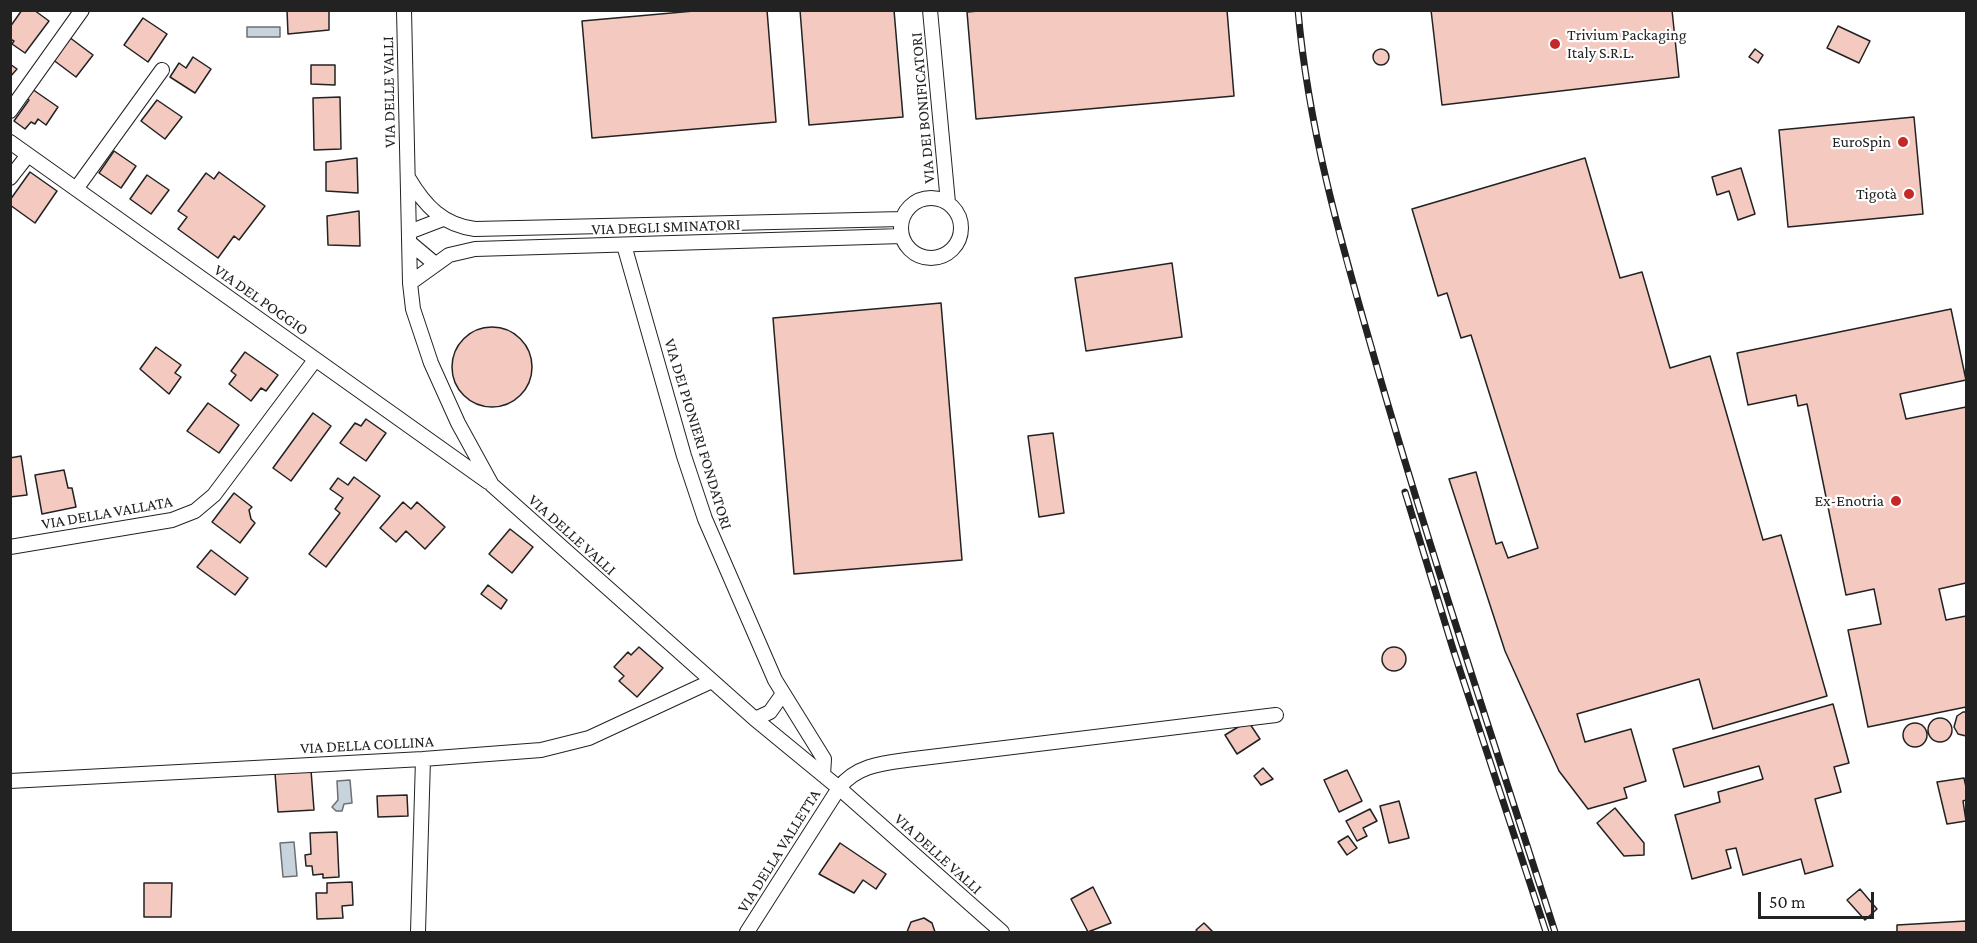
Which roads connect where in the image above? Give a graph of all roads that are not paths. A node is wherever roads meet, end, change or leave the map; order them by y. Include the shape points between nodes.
1 (82, 10) edge
2 (404, 10) edge
3 (930, 10) edge
4 (162, 70) dead end
5 (10, 111) edge
6 (10, 142) edge
7 (28, 155) junction
8 (408, 177) junction
9 (10, 178) edge
10 (76, 189) junction
11 (948, 203) junction
12 (442, 219) junction
13 (902, 219) junction
14 (902, 236) junction
15 (409, 237) junction
16 (624, 245) junction
17 (434, 263) junction
18 (410, 283) junction
19 (315, 360) junction
20 (492, 485) junction
21 (10, 547) edge
22 (712, 681) junction
23 (782, 695) junction
24 (1276, 716) dead end
25 (754, 719) junction
26 (423, 759) junction
27 (824, 775) junction
28 (10, 781) edge
29 (839, 788) junction
30 (418, 933) edge
31 (747, 933) edge
32 (1002, 933) edge

1 - 5 street
2 - 8 street, VIA DELLE VALLI
3 - 11 street, VIA DEI BONIFICATORI
4 - 10 street
6 - 7 street, VIA DEL POGGIO
7 - 9 street
7 - 10 street, VIA DEL POGGIO
8 - 12 street, VIA DEGLI SMINATORI via 423,201
8 - 15 street, VIA DELLE VALLI
10 - 19 street, VIA DEL POGGIO
11 - 13 street via 921,199 906,210
11 - 14 street via 956,210 961,230 952,249 934,258 924,257 907,246
12 - 13 street, VIA DEGLI SMINATORI via 481,230
12 - 15 street
13 - 14 street
14 - 16 street, VIA DEGLI SMINATORI
15 - 17 street
15 - 18 street, VIA DELLE VALLI
16 - 17 street, VIA DEGLI SMINATORI via 475,249
16 - 23 street, VIA DEI PIONIERI FONDATORI via 702,510
17 - 18 street, VIA DEGLI SMINATORI
18 - 20 street, VIA DELLE VALLI via 413,309 434,371
19 - 20 street, VIA DEL POGGIO
19 - 21 street, VIA DELLA VALLATA via 214,495 195,511 172,519
20 - 22 street, VIA DELLE VALLI
22 - 25 street, VIA DELLE VALLI
22 - 26 street, VIA DELLA COLLINA via 589,738 563,746
23 - 25 street via 770,712
23 - 27 street, VIA DEI PIONIERI FONDATORI via 824,759
24 - 29 street via 882,763 848,776
25 - 27 street, VIA DELLE VALLI
26 - 28 street, VIA DELLA COLLINA
26 - 30 street
27 - 29 street, VIA DELLE VALLI
29 - 31 street, VIA DELLA VALLETTA
29 - 32 street, VIA DELLE VALLI

